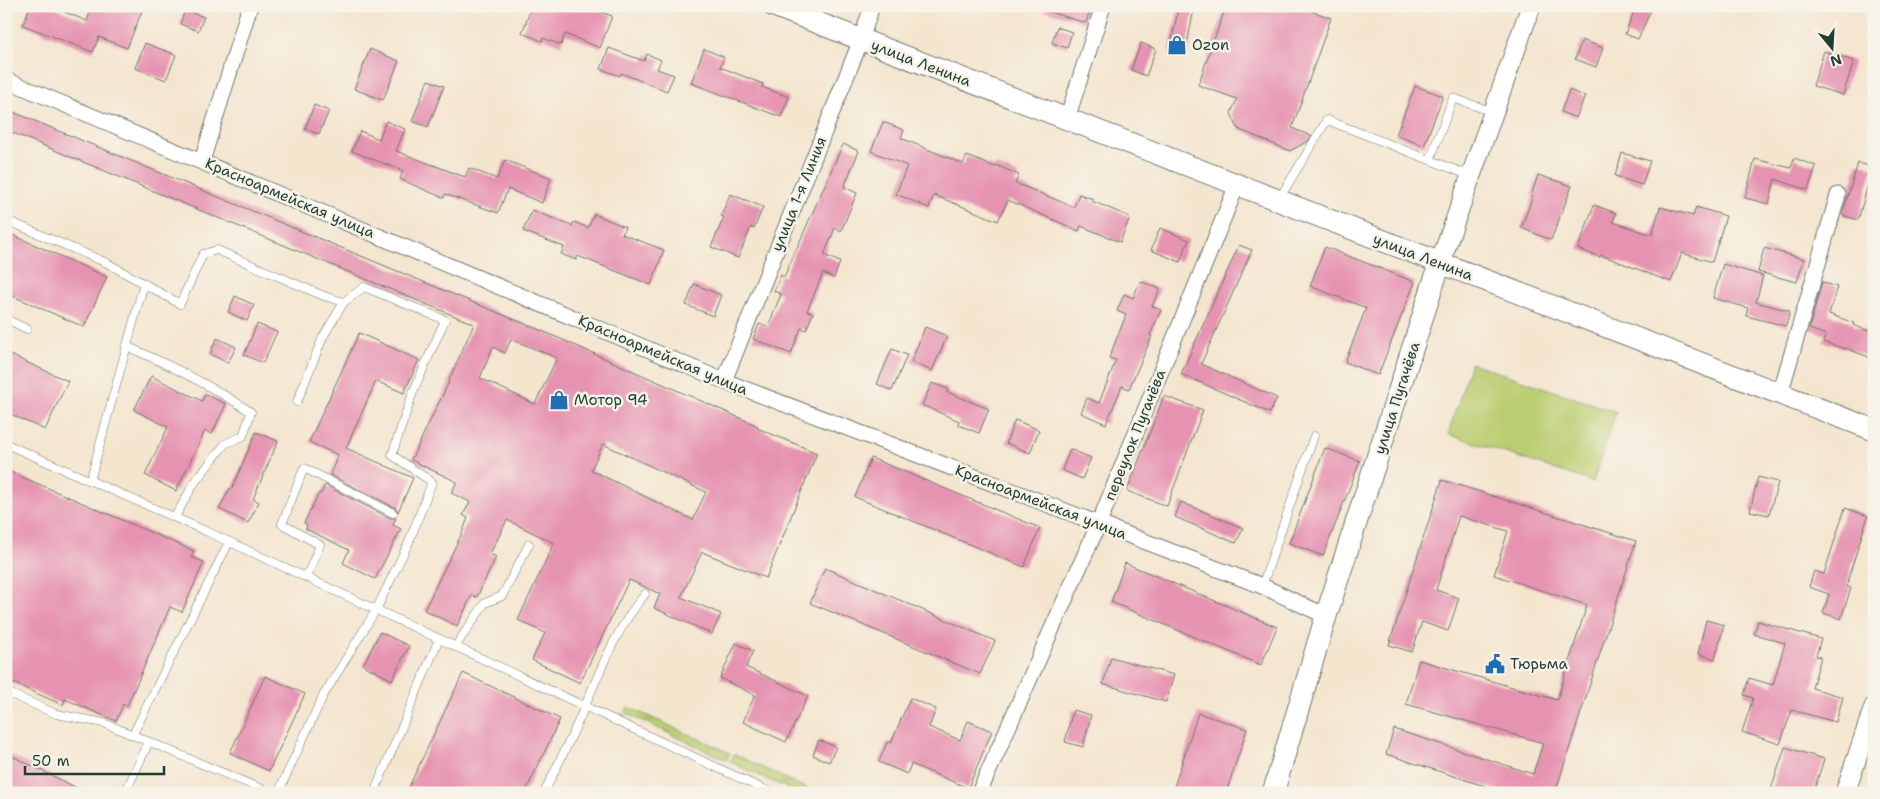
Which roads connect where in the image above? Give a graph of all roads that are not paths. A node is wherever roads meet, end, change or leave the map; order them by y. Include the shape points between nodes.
1 (250, 6) edge
2 (774, 6) edge
3 (872, 6) edge
4 (1103, 6) edge
5 (1531, 6) edge
6 (861, 40) junction
7 (6, 80) edge
8 (1494, 112) junction
9 (1067, 119) junction
10 (1430, 160) junction
11 (202, 161) junction
12 (1471, 176) junction
13 (1237, 185) junction
14 (1838, 195) dead end
15 (1278, 201) junction
16 (6, 220) edge
17 (1440, 263) junction
18 (144, 283) junction
19 (344, 302) junction
20 (6, 319) edge
21 (27, 329) dead end
22 (126, 346) junction
23 (724, 381) junction
24 (1780, 394) junction
25 (297, 402) dead end
26 (1874, 430) edge
27 (1314, 436) dead end
28 (6, 444) edge
29 (90, 480) junction
30 (393, 513) dead end
31 (175, 518) junction
32 (1099, 524) junction
33 (229, 542) junction
34 (529, 544) dead end
35 (306, 577) junction
36 (1262, 586) junction
37 (645, 594) dead end
38 (376, 610) junction
39 (1326, 616) junction
40 (439, 639) junction
41 (455, 647) junction
42 (6, 692) edge
43 (585, 707) junction
44 (1874, 707) edge
45 (133, 734) junction
46 (148, 744) dead end
47 (125, 793) edge
48 (272, 793) edge
49 (278, 793) edge
50 (374, 793) edge
51 (544, 793) edge
52 (772, 793) edge
53 (979, 793) edge
54 (1273, 793) edge
55 (1845, 793) edge

1 - 11 street
2 - 6 main road, улица Ленина
3 - 6 street, улица 1-я Линия
4 - 9 street
5 - 8 street, улица Пугачёва
6 - 9 main road, улица Ленина
6 - 23 street, улица 1-я Линия
7 - 11 street, Красноармейская улица
8 - 10 lane via 1453,98
8 - 12 street, улица Пугачёва
9 - 13 main road, улица Ленина
10 - 12 lane
10 - 15 lane via 1327,120
11 - 23 street, Красноармейская улица
12 - 17 street, улица Пугачёва
13 - 15 main road, улица Ленина
13 - 32 street, переулок Пугачёва
14 - 24 street
15 - 17 main road, улица Ленина
16 - 18 lane via 107,263
17 - 24 main road, улица Ленина
17 - 39 main road, улица Пугачёва
18 - 19 lane via 180,304 203,254 217,250
18 - 22 lane
19 - 25 lane via 323,337
19 - 38 lane via 364,287 445,320 413,392 392,455 432,482 409,542
20 - 21 lane
22 - 29 lane
22 - 31 lane via 170,365 251,412 243,436 225,444 195,482
23 - 32 street, Красноармейская улица
24 - 26 main road, улица Ленина
27 - 36 lane
28 - 29 lane
29 - 31 lane
30 - 35 lane via 304,468 282,524 320,545
31 - 33 lane
32 - 36 street, Красноармейская улица
32 - 53 street, переулок Пугачёва
33 - 35 lane
33 - 45 lane
34 - 41 lane via 502,596 485,603
35 - 38 lane
36 - 39 street, Красноармейская улица
37 - 43 lane via 605,658
38 - 40 lane
38 - 49 lane via 323,696
39 - 54 main road, улица Пугачёва
40 - 41 lane
40 - 50 lane
41 - 43 lane
42 - 45 lane via 56,714 104,723
43 - 51 lane
43 - 52 lane
44 - 55 street
45 - 48 lane
46 - 47 lane

